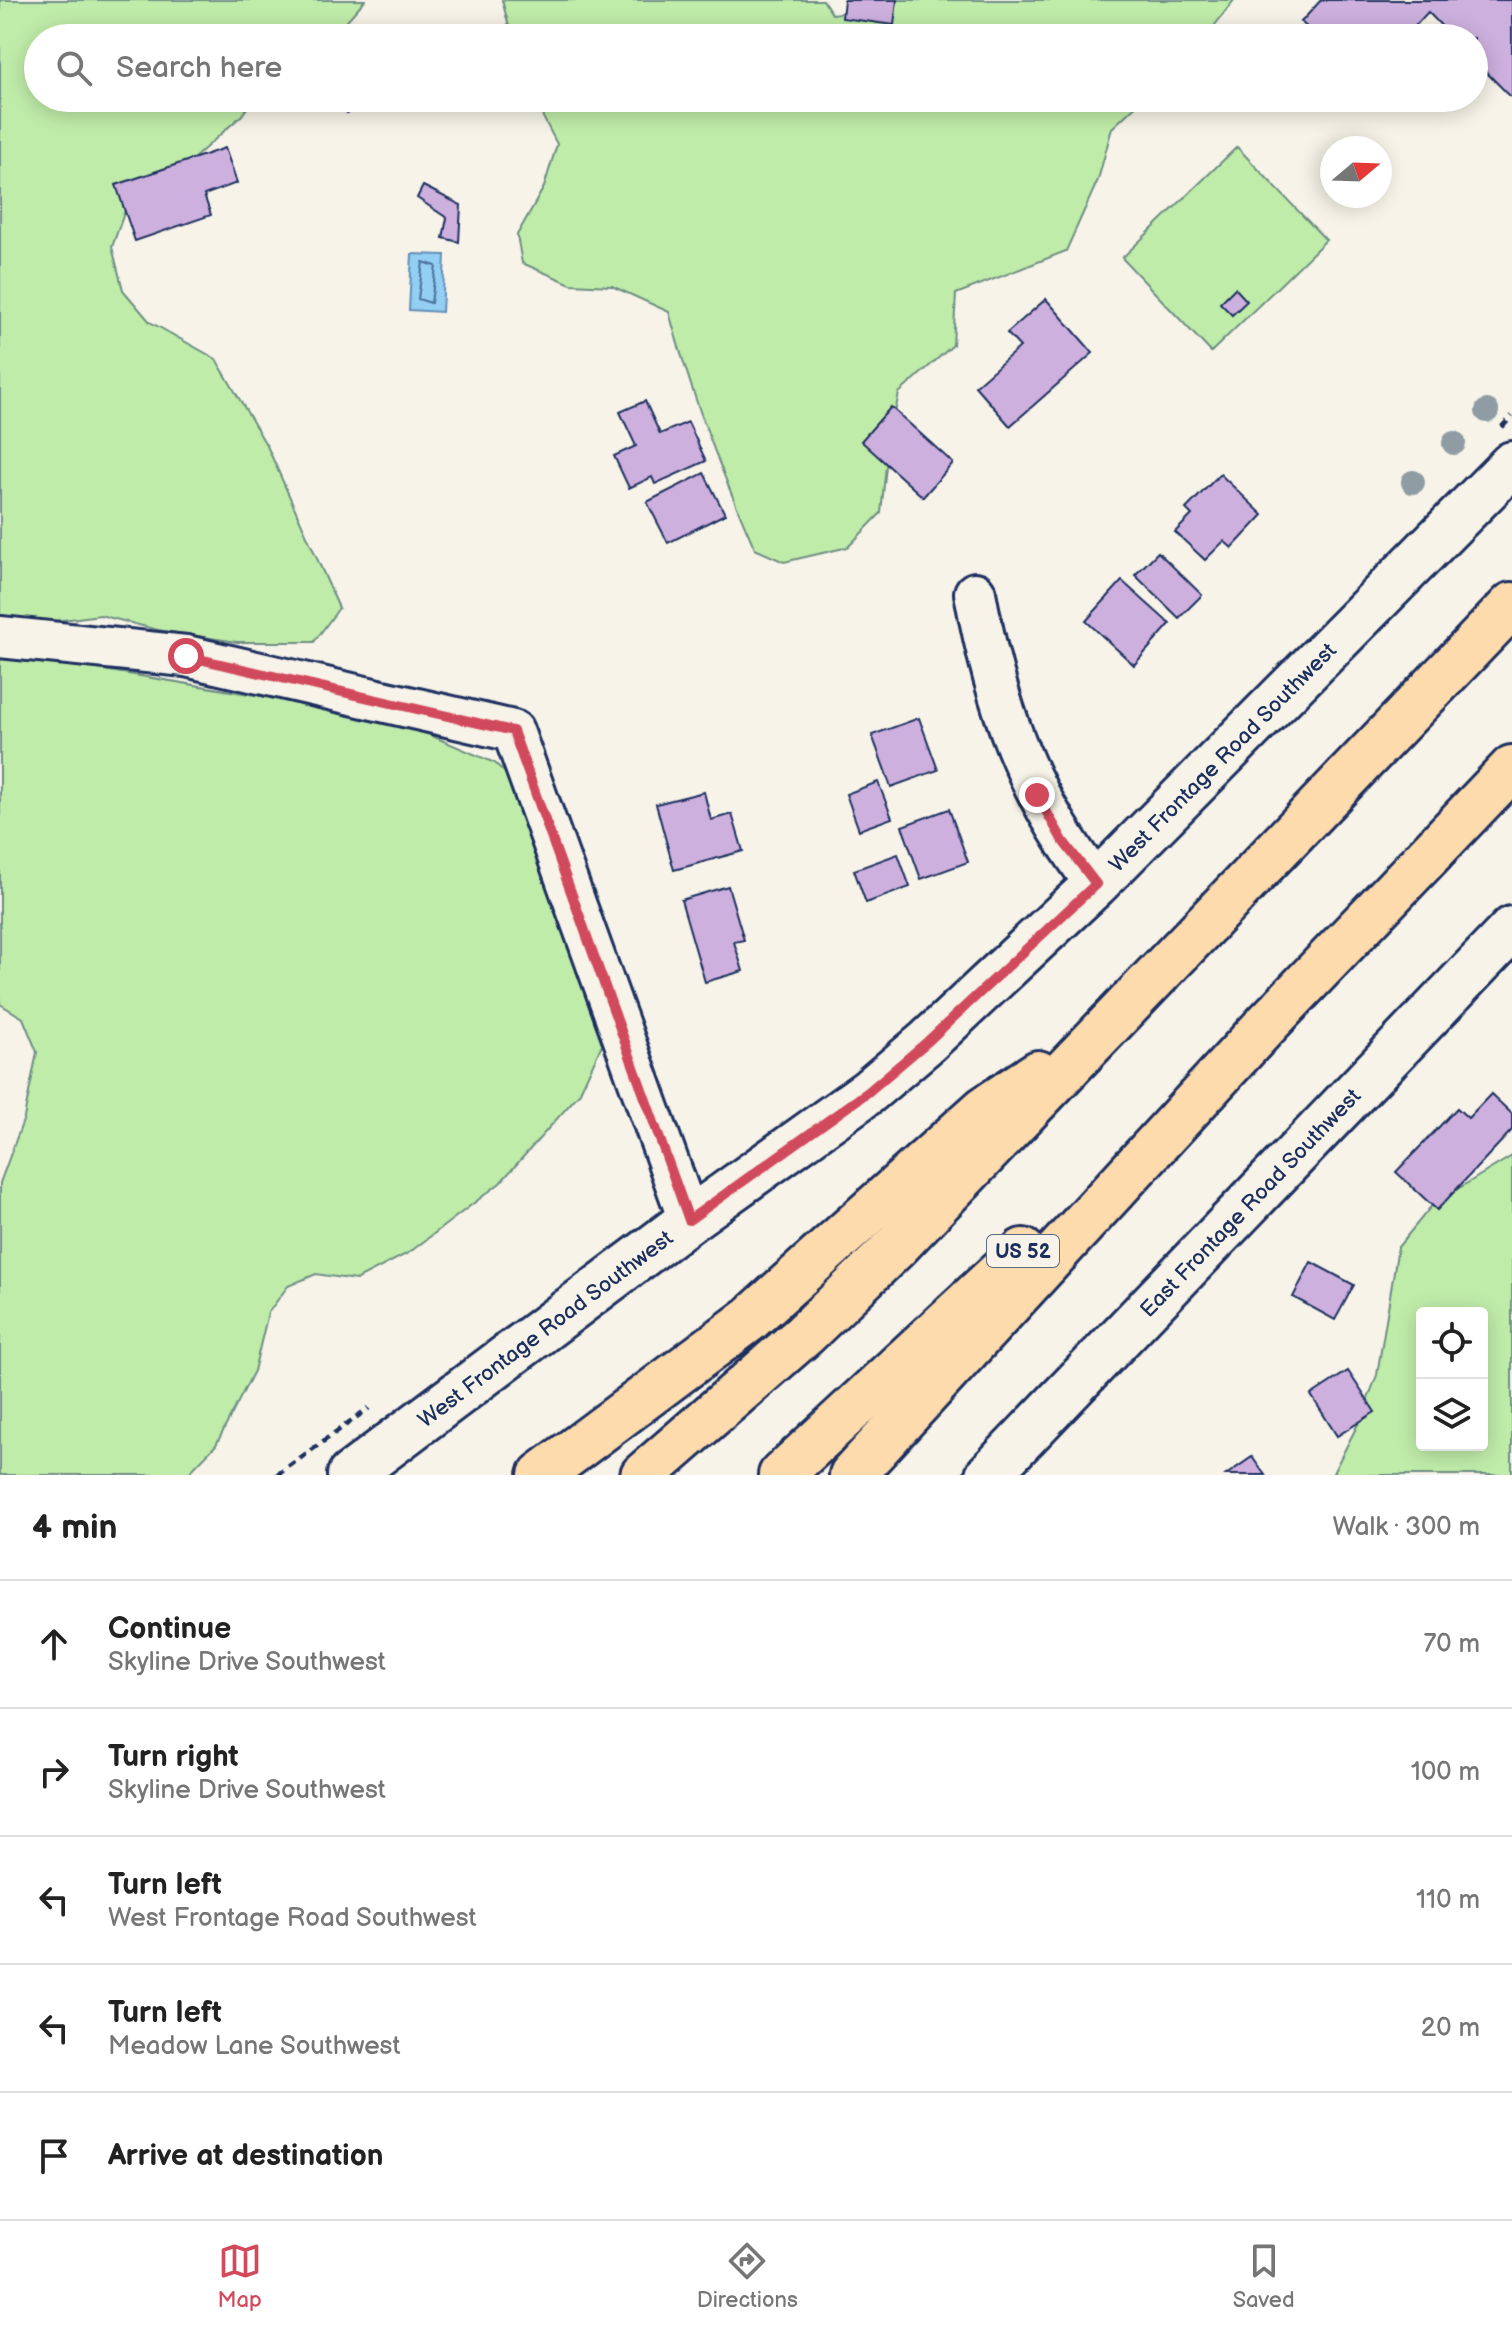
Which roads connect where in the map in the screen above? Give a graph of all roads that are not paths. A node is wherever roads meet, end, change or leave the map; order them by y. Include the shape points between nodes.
1 (1512, 464) edge
2 (975, 593) dead end
3 (1512, 605) edge
4 (0, 637) edge
5 (1512, 768) edge
6 (1096, 884) junction
7 (1512, 929) edge
8 (1265, 1026) junction
9 (1103, 1030) junction
10 (689, 1220) junction
11 (350, 1475) edge
12 (541, 1475) edge
13 (643, 1475) edge
14 (781, 1475) edge
15 (852, 1475) edge
16 (988, 1475) edge

1 - 6 street, West Frontage Road Southwest
2 - 6 street via 994,680 1018,752 1063,841
3 - 9 highway
4 - 10 street via 186,656 513,731
5 - 8 highway, US 52
6 - 10 street, West Frontage Road Southwest via 868,1092
7 - 16 street, East Frontage Road Southwest
8 - 14 highway, US 52
8 - 15 highway
9 - 12 highway via 984,1109 750,1319
9 - 13 highway via 896,1247
10 - 11 street, West Frontage Road Southwest

